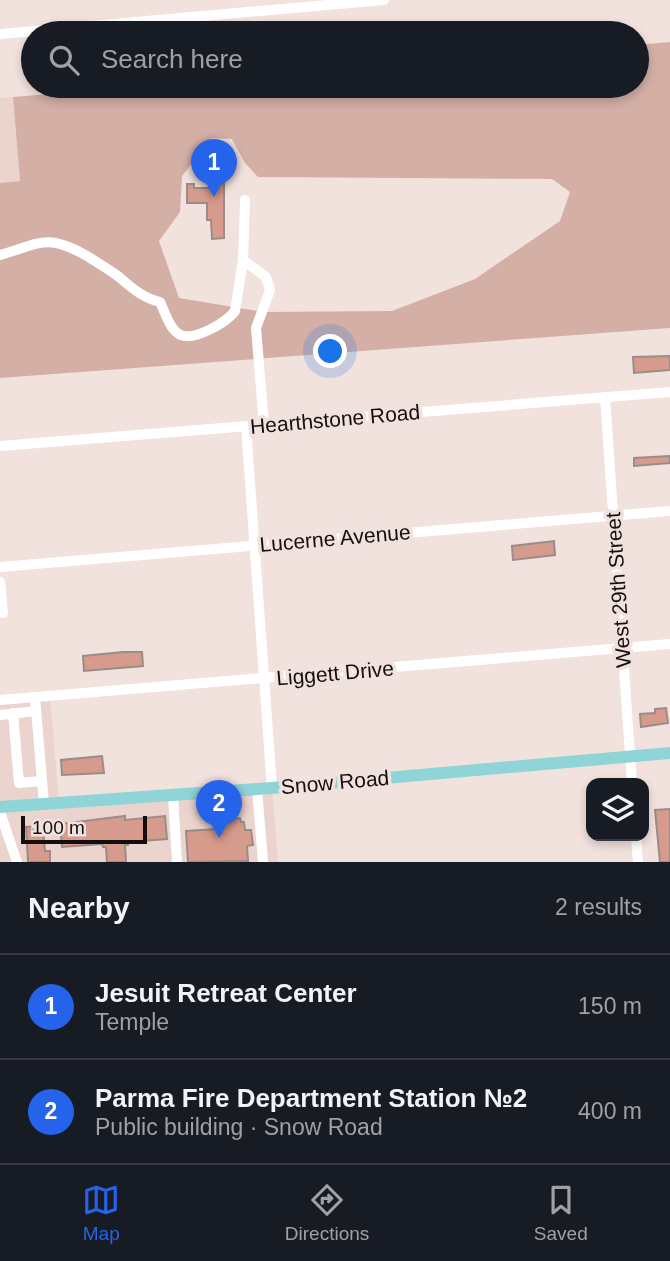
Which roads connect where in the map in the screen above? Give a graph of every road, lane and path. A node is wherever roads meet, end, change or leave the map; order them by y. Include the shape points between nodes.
1 (384, 0) edge
2 (147, 21) edge
3 (21, 32) edge
4 (0, 34) edge
5 (246, 201) dead end
6 (0, 255) edge
7 (243, 260) junction
8 (670, 392) edge
9 (605, 397) junction
10 (264, 425) junction
11 (246, 426) junction
12 (0, 446) edge
13 (670, 510) edge
14 (613, 516) junction
15 (255, 544) junction
16 (0, 566) edge
17 (0, 582) edge
18 (3, 613) dead end
19 (670, 644) edge
20 (623, 648) junction
21 (265, 679) junction
22 (35, 697) junction
23 (0, 700) edge
24 (36, 711) junction
25 (13, 713) junction
26 (0, 715) edge
27 (670, 753) edge
28 (631, 757) junction
29 (632, 778) edge
30 (42, 781) junction
31 (272, 788) junction
32 (257, 789) junction
33 (173, 795) junction
34 (44, 804) junction
35 (0, 807) edge
36 (0, 812) edge
37 (636, 841) edge
38 (17, 862) edge
39 (177, 862) edge
40 (263, 862) edge
41 (638, 862) edge

1 - 2 street
3 - 4 street
5 - 7 street
6 - 7 street via 33,244 65,244 147,299 160,302 178,334 185,336 216,327 230,317
7 - 10 street via 266,277 271,290 256,328
8 - 9 street, Hearthstone Road
9 - 10 street, Hearthstone Road
9 - 14 street, West 29th Street
10 - 11 street, Hearthstone Road
11 - 12 street, Hearthstone Road
11 - 15 street
13 - 14 street, Lucerne Avenue
14 - 15 street, Lucerne Avenue
14 - 20 street, West 29th Street
15 - 16 street, Lucerne Avenue
15 - 21 street
17 - 18 street
19 - 20 street, Liggett Drive
20 - 21 street, Liggett Drive
20 - 28 street, West 29th Street
21 - 22 street, Liggett Drive
21 - 31 street
22 - 23 street, Liggett Drive
22 - 24 street
24 - 25 street
24 - 30 street
25 - 26 street
25 - 30 street via 19,783
27 - 28 main road, Snow Road
28 - 29 street, West 29th Street
28 - 31 main road, Snow Road
30 - 34 street
31 - 32 main road, Snow Road
32 - 33 main road, Snow Road
32 - 40 street
33 - 34 main road, Snow Road
33 - 39 street
34 - 35 main road, Snow Road
36 - 38 street
37 - 41 street

